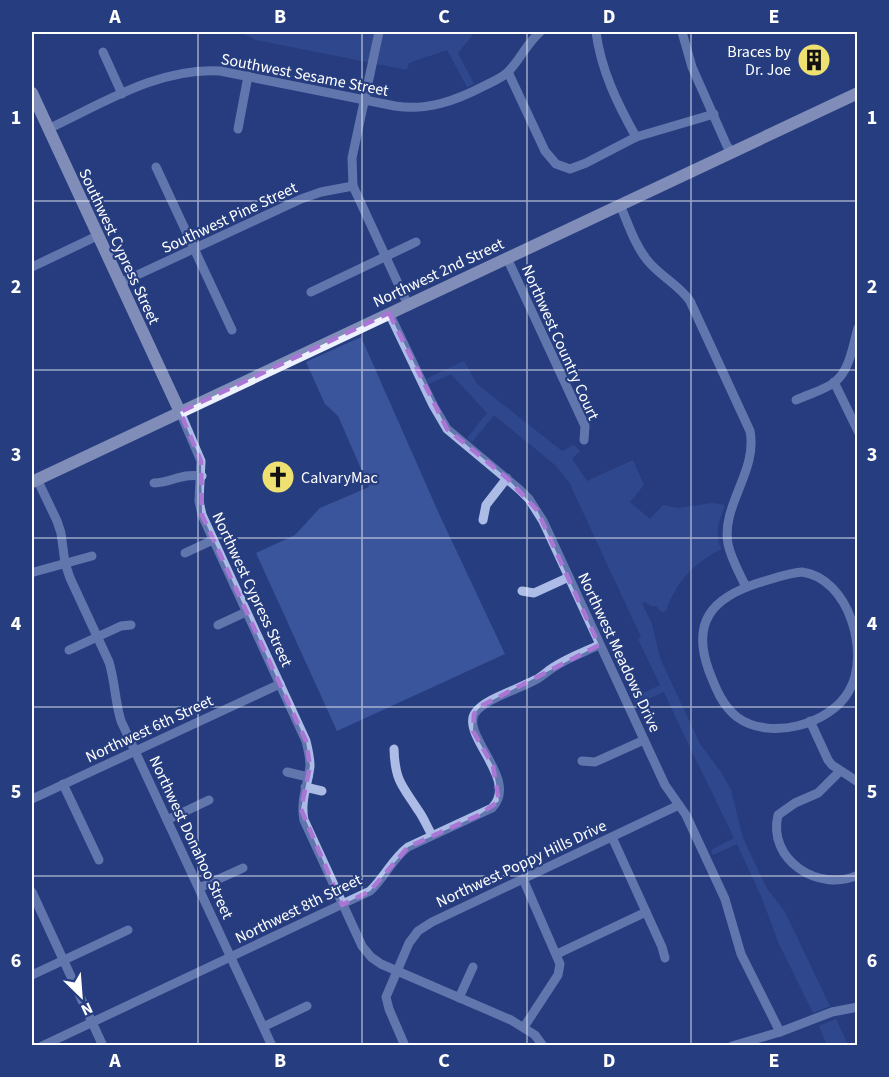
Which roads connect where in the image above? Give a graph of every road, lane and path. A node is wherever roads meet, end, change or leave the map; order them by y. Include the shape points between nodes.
1 (379, 32) edge
2 (540, 32) edge
3 (596, 32) edge
4 (682, 32) edge
5 (104, 52) dead end
6 (508, 72) junction
7 (248, 76) junction
8 (32, 93) edge
9 (858, 93) edge
10 (122, 94) junction
11 (364, 101) junction
12 (714, 114) junction
13 (48, 129) junction
14 (238, 129) dead end
15 (636, 137) junction
16 (732, 152) junction
17 (156, 167) dead end
18 (353, 186) junction
19 (620, 205) junction
20 (97, 236) junction
21 (416, 242) dead end
22 (194, 249) junction
23 (386, 257) junction
24 (507, 258) junction
25 (32, 267) edge
26 (120, 284) junction
27 (311, 292) dead end
28 (408, 305) junction
29 (389, 314) junction
30 (858, 327) edge
31 (232, 330) dead end
32 (834, 382) junction
33 (796, 400) dead end
34 (180, 412) junction
35 (858, 431) edge
36 (584, 440) dead end
37 (202, 476) junction
38 (507, 478) junction
39 (34, 480) edge
40 (154, 483) dead end
41 (483, 520) dead end
42 (213, 540) junction
43 (185, 553) dead end
44 (92, 556) dead end
45 (65, 563) junction
46 (34, 572) dead end
47 (568, 577) junction
48 (746, 587) junction
49 (522, 591) dead end
50 (246, 612) junction
51 (218, 625) dead end
52 (131, 626) dead end
53 (98, 636) junction
54 (599, 645) junction
55 (69, 650) dead end
56 (280, 684) junction
57 (810, 721) junction
58 (644, 741) junction
59 (394, 749) dead end
60 (136, 750) junction
61 (582, 761) dead end
62 (840, 771) junction
63 (286, 772) dead end
64 (308, 777) junction
65 (858, 782) edge
66 (63, 784) junction
67 (305, 787) junction
68 (322, 791) dead end
69 (32, 799) edge
70 (209, 800) dead end
71 (679, 805) junction
72 (167, 820) junction
73 (432, 835) junction
74 (612, 837) junction
75 (99, 860) dead end
76 (243, 868) dead end
77 (858, 875) edge
78 (523, 879) junction
79 (199, 888) junction
80 (32, 892) edge
81 (342, 905) junction
82 (646, 912) junction
83 (128, 930) dead end
84 (557, 954) junction
85 (231, 957) junction
86 (665, 958) dead end
87 (63, 960) junction
88 (472, 967) dead end
89 (396, 971) junction
90 (32, 975) edge
91 (459, 998) junction
92 (307, 1006) dead end
93 (858, 1007) edge
94 (92, 1022) junction
95 (265, 1026) junction
96 (524, 1027) junction
97 (780, 1032) junction
98 (42, 1046) edge
99 (103, 1046) edge
100 (272, 1046) edge
101 (405, 1046) edge
102 (543, 1046) edge
103 (732, 1046) edge

1 - 11 street
2 - 6 street, Southwest Sesame Street
3 - 15 street via 608,79
4 - 12 street via 692,67
5 - 10 street
6 - 11 street, Southwest Sesame Street via 450,102 432,106 406,108
6 - 15 street via 544,151 556,164 570,169 579,167
7 - 10 street, Southwest Sesame Street via 185,71
7 - 11 street, Southwest Sesame Street
7 - 14 street
8 - 13 main road, Southwest Cypress Street
9 - 16 main road, Northwest 2nd Street
10 - 13 street, Southwest Sesame Street
11 - 18 street via 352,158
12 - 15 street
12 - 16 street
13 - 20 main road, Southwest Cypress Street
16 - 19 main road, Northwest 2nd Street
17 - 22 street
18 - 22 street, Southwest Pine Street via 301,199
18 - 23 street
19 - 24 main road, Northwest 2nd Street
19 - 48 street via 644,257 690,301 750,432 748,465 728,533 732,555
20 - 25 street
20 - 26 main road, Southwest Cypress Street
21 - 23 street
22 - 26 street, Southwest Pine Street
22 - 31 street
23 - 27 street
23 - 28 street
24 - 28 main road, Northwest 2nd Street
24 - 36 street, Northwest Country Court via 585,426
26 - 34 main road, Southwest Cypress Street
28 - 29 main road, Northwest 2nd Street
29 - 34 main road, Northwest 2nd Street
29 - 38 street, Northwest Meadows Drive via 447,429
30 - 32 street via 848,364
32 - 33 street
32 - 35 street
34 - 37 street, Northwest Cypress Street via 199,454
34 - 39 main road, Northwest 2nd Street
37 - 40 street via 186,474
37 - 42 street, Northwest Cypress Street via 200,508
38 - 41 street via 486,505
38 - 47 street, Northwest Meadows Drive via 537,510
39 - 45 street, Northwest Donahoo Street via 61,533
42 - 43 street
42 - 50 street, Northwest Cypress Street
44 - 45 street
45 - 46 street
45 - 53 street, Northwest Donahoo Street
47 - 49 street via 534,593
47 - 54 street, Northwest Meadows Drive
48 - 57 street via 714,608 702,635 703,650 719,696 740,719 758,727 795,728
48 - 57 street via 791,573 812,574 828,584 846,607 856,640 855,677 843,700
50 - 51 street
50 - 56 street, Northwest Cypress Street
52 - 53 street
53 - 55 street
53 - 60 street, Northwest Donahoo Street via 113,675 118,712
54 - 58 street, Northwest Meadows Drive
54 - 73 street, Northwest 8th Street via 481,706 471,723 493,766 499,801 479,815
56 - 60 street, Northwest 6th Street
56 - 64 street, Northwest Cypress Street via 306,741
57 - 62 street via 828,760
58 - 61 street via 595,762
58 - 71 street, Northwest Meadows Drive
59 - 73 street via 402,788
60 - 66 street, Northwest 6th Street
60 - 72 street, Northwest Donahoo Street
62 - 65 street
62 - 77 street via 818,793 778,815 777,834 790,861 814,878 834,881
63 - 64 street
64 - 67 street, Northwest Cypress Street
66 - 69 street, Northwest 6th Street
66 - 75 street
67 - 68 street
67 - 81 street, Northwest Cypress Street via 304,820
70 - 72 street
71 - 74 street, Northwest Poppy Hills Drive
71 - 97 street, Northwest Meadows Drive via 725,899 741,954
72 - 79 street, Northwest Donahoo Street
73 - 81 street, Northwest 8th Street via 397,855 370,891
74 - 78 street, Northwest Poppy Hills Drive
74 - 82 street
76 - 79 street
78 - 84 street
78 - 89 street, Northwest Poppy Hills Drive via 418,931
79 - 85 street, Northwest Donahoo Street
80 - 87 street
81 - 85 street, Northwest 8th Street
81 - 89 street, Northwest Cypress Street via 362,946 371,957
82 - 84 street
82 - 86 street
83 - 87 street
84 - 96 street via 558,975
85 - 94 street, Northwest 8th Street
85 - 95 street, Northwest Donahoo Street
87 - 90 street
87 - 94 street
88 - 91 street
89 - 91 street, Northwest Cypress Street
89 - 101 street, Northwest Poppy Hills Drive via 386,998
91 - 96 street, Northwest Cypress Street
92 - 95 street
93 - 97 street via 832,1012
94 - 98 street, Northwest 8th Street
94 - 99 street
95 - 100 street, Northwest Donahoo Street
96 - 102 street, Northwest Cypress Street
97 - 103 street

